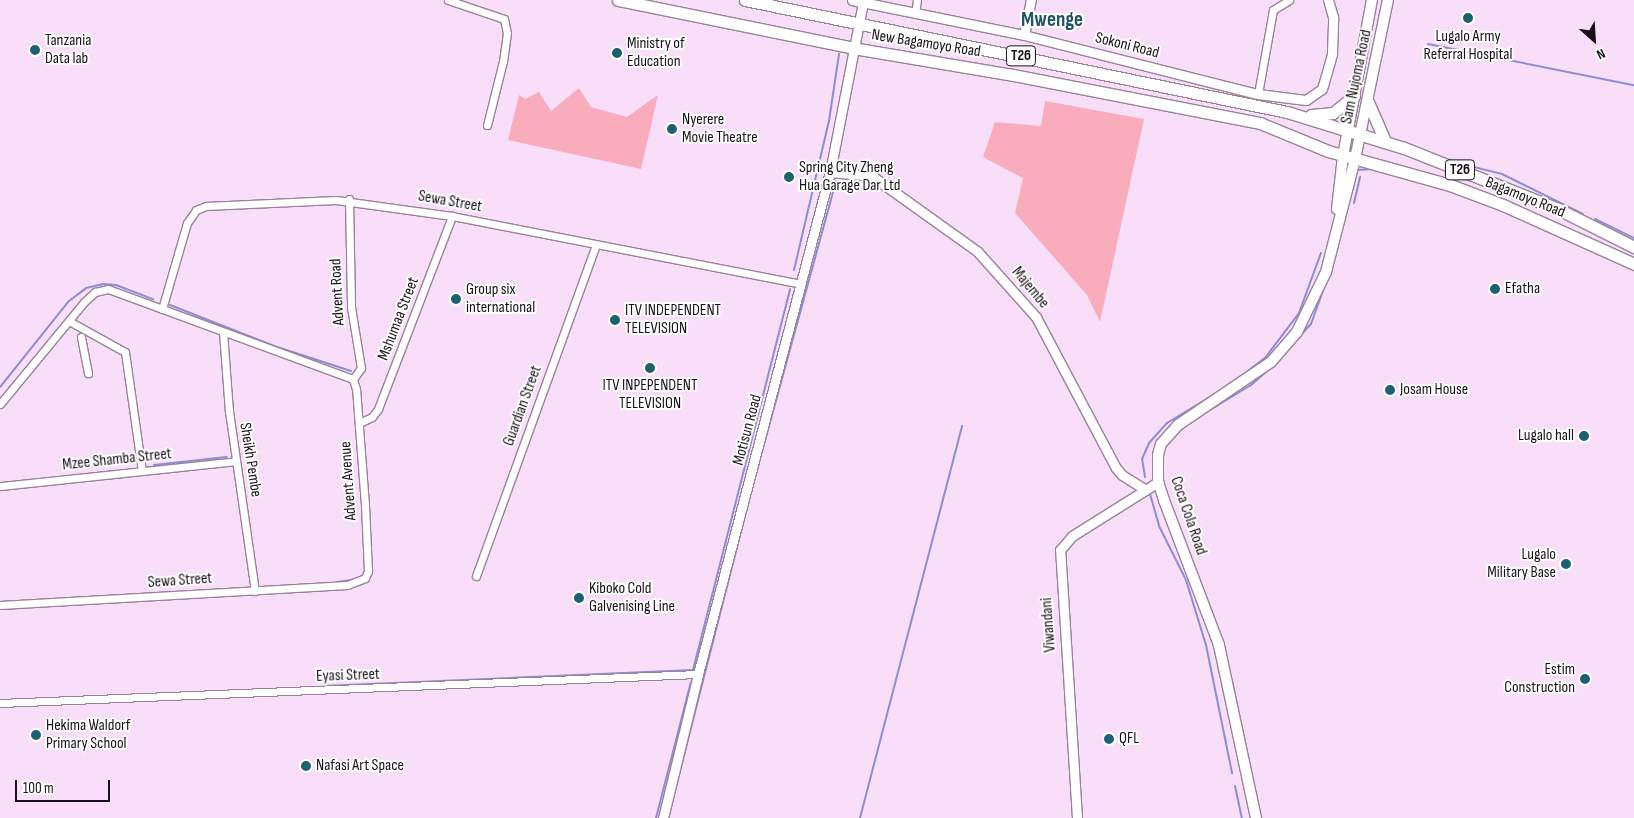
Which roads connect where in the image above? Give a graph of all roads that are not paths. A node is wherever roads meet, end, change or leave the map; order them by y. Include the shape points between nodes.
1 (448, 0) edge
2 (618, 0) edge
3 (745, 0) edge
4 (852, 0) edge
5 (917, 0) edge
6 (1031, 0) edge
7 (1289, 0) edge
8 (1328, 0) edge
9 (1372, 0) edge
10 (1388, 0) edge
11 (863, 2) junction
12 (914, 14) junction
13 (860, 23) junction
14 (1024, 35) junction
15 (853, 48) junction
16 (1258, 94) junction
17 (1354, 96) junction
18 (1368, 102) junction
19 (1287, 112) junction
20 (487, 125) dead end
21 (1348, 130) junction
22 (1361, 133) junction
23 (1385, 141) junction
24 (1343, 156) junction
25 (1355, 159) junction
26 (830, 172) junction
27 (348, 199) junction
28 (452, 216) junction
29 (1336, 230) junction
30 (596, 245) junction
31 (1634, 247) edge
32 (1634, 264) edge
33 (801, 284) junction
34 (162, 309) junction
35 (69, 322) junction
36 (223, 332) junction
37 (81, 337) dead end
38 (88, 373) dead end
39 (352, 379) junction
40 (0, 404) edge
41 (359, 423) junction
42 (236, 461) junction
43 (142, 471) junction
44 (1158, 482) junction
45 (0, 486) edge
46 (1146, 490) junction
47 (476, 576) dead end
48 (361, 580) joint
49 (255, 591) junction
50 (0, 605) edge
51 (698, 674) junction
52 (0, 703) edge
53 (663, 818) edge
54 (1077, 818) edge
55 (1256, 818) edge

1 - 20 street via 504,19 507,33
2 - 15 highway, New Bagamoyo Road / T26
3 - 13 highway, New Bagamoyo Road / T26
4 - 11 street, Sokoni Road
5 - 12 street
6 - 14 street
7 - 16 street via 1273,10
8 - 16 street, Sokoni Road via 1333,17 1332,53 1322,89 1306,100
9 - 17 main road, Sam Nujoma Road
10 - 18 main road, Sam Nujoma Road
11 - 12 street, Sokoni Road
11 - 13 street, Motisun Road
12 - 14 street, Sokoni Road
13 - 15 street, Motisun Road
13 - 19 highway, New Bagamoyo Road / T26
14 - 16 street, Sokoni Road
15 - 24 highway, New Bagamoyo Road / T26 via 1260,123
15 - 26 street, Motisun Road
17 - 19 highway via 1334,114 1318,116
17 - 21 main road, Sam Nujoma Road
18 - 22 main road, Sam Nujoma Road
18 - 23 highway
19 - 21 highway, T26
21 - 22 highway, T26
21 - 24 main road, Sam Nujoma Road
22 - 23 highway, Bagamoyo Road / T26
22 - 25 main road, Sam Nujoma Road
23 - 31 highway, Bagamoyo Road / T26 via 1558,209
24 - 25 highway, Bagamoyo Road / T26
24 - 29 main road, Coca Cola Road
25 - 29 main road, Coca Cola Road
25 - 32 highway, Bagamoyo Road / T26 via 1450,185 1503,205
26 - 33 street, Motisun Road
26 - 46 street, Majembe via 872,176 978,252 1036,318 1116,468
27 - 28 street, Sewa Street
27 - 34 street, Sewa Street via 201,208 190,216 187,223
27 - 39 street, Advent Road via 351,307 361,368
28 - 30 street, Sewa Street
28 - 41 street, Mshumaa Street via 378,409 372,417
29 - 44 main road, Coca Cola Road via 1326,272 1297,332 1271,362 1169,433 1158,455
30 - 33 street, Sewa Street
30 - 47 street, Guardian Street
33 - 51 street, Motisun Road
34 - 35 street via 114,290 102,290 89,297
34 - 36 street
35 - 40 street
35 - 43 street via 125,352
36 - 39 street
36 - 42 street, Sheikh Pembe via 228,410
37 - 38 street
39 - 41 street, Advent Avenue
41 - 48 street, Advent Avenue via 368,571
42 - 43 street, Mzee Shamba Street
42 - 49 street, Sheikh Pembe
43 - 45 street, Mzee Shamba Street
44 - 46 street, Viwandani
44 - 55 main road, Coca Cola Road via 1214,628
46 - 54 street, Viwandani via 1072,536 1060,550
48 - 49 street, Sewa Street via 347,584
49 - 50 street, Sewa Street
51 - 52 street, Eyasi Street
51 - 53 street, Motisun Road

